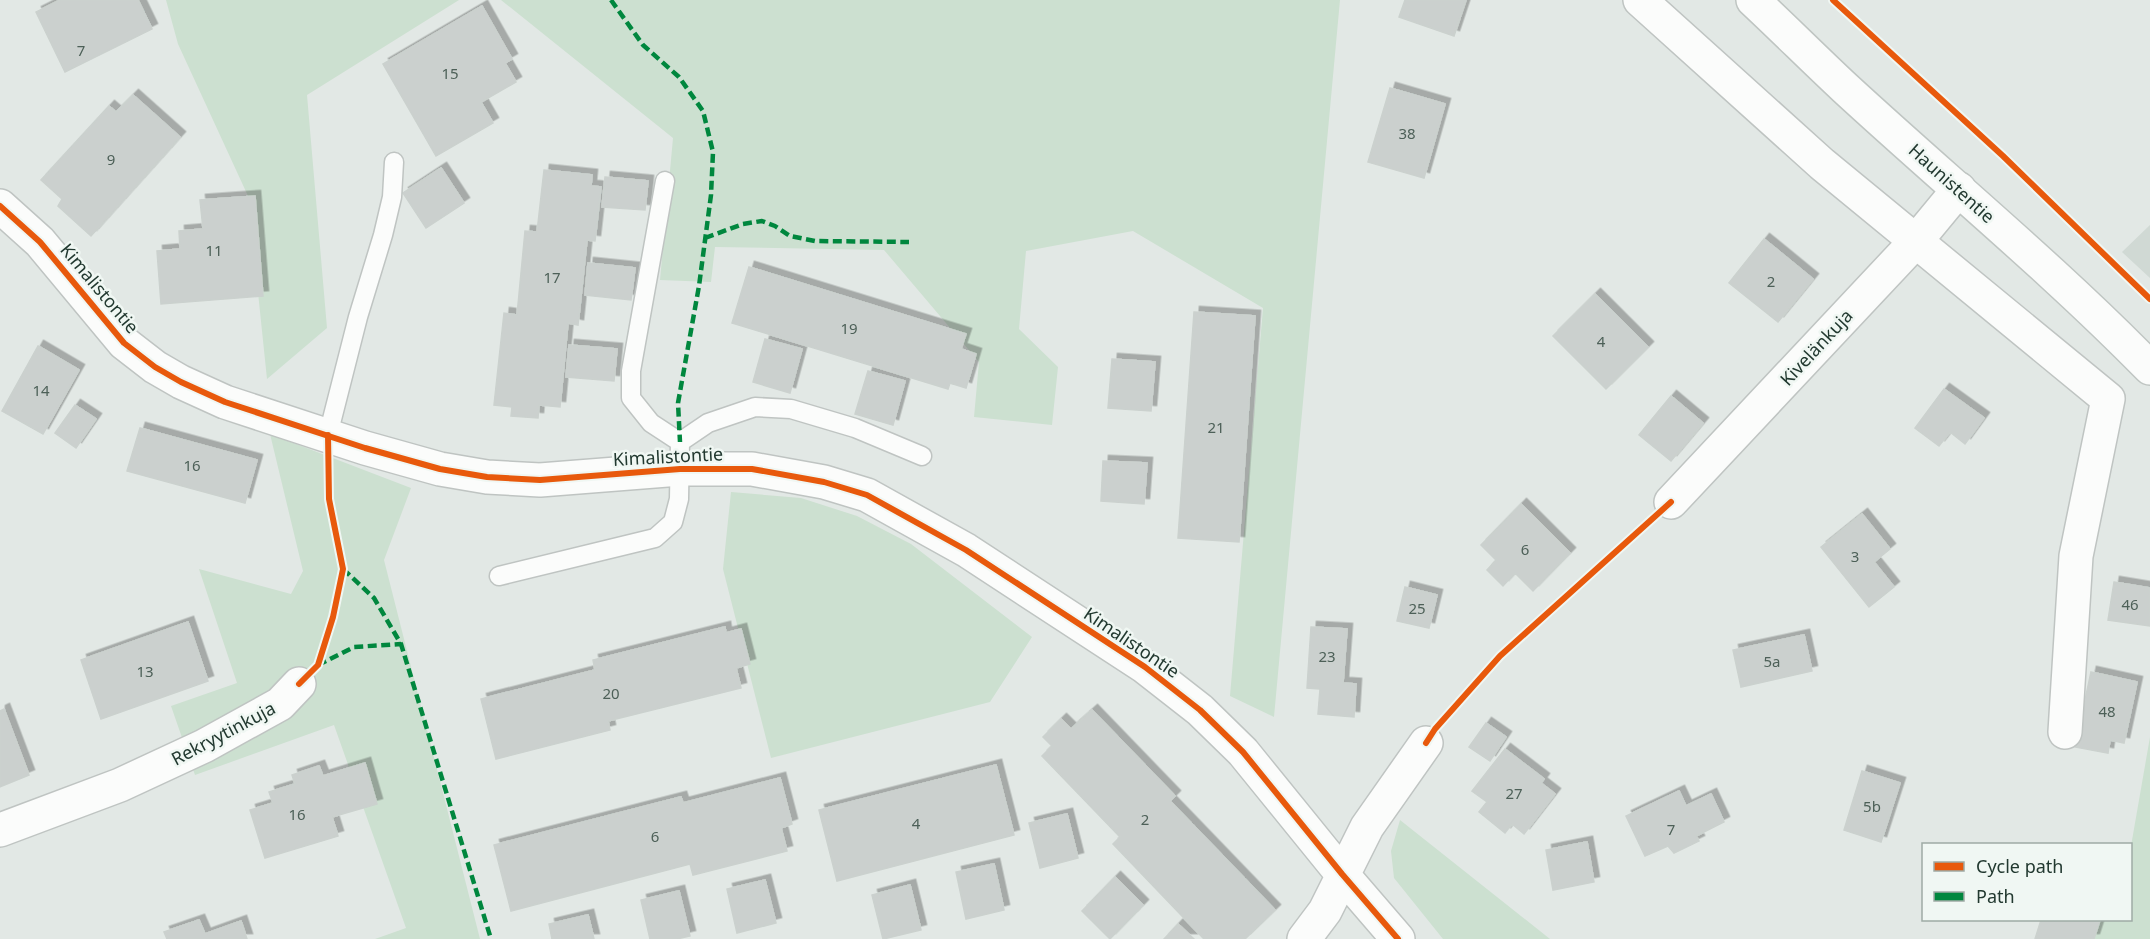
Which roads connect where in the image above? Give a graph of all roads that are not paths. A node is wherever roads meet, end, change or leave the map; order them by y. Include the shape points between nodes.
1 (1640, 0) edge
2 (1753, 0) edge
3 (394, 162) dead end
4 (665, 182) dead end
5 (1959, 189) junction
6 (0, 206) edge
7 (1916, 240) junction
8 (2150, 369) edge
9 (328, 435) junction
10 (680, 455) junction
11 (922, 456) dead end
12 (1671, 502) dead end
13 (499, 576) dead end
14 (299, 684) dead end
15 (2065, 732) dead end
16 (1426, 743) dead end
17 (0, 830) edge
18 (1342, 874) junction
19 (1304, 939) edge
20 (1398, 939) edge

1 - 7 street via 1822,164
2 - 5 street, Haunistentie
3 - 9 lane via 392,197 383,235
4 - 10 lane via 631,371 631,398
5 - 7 street, Kivelänkuja
5 - 8 street, Haunistentie via 2102,319
6 - 9 street, Kimalistontie via 40,242 124,343 155,367 225,402
7 - 12 street, Kivelänkuja
7 - 15 street via 2108,399 2076,556
9 - 10 street, Kimalistontie via 440,469 487,477 540,480
10 - 11 lane via 708,423 755,406 791,409 855,428
10 - 13 lane via 679,499 673,522 655,537
10 - 18 street, Kimalistontie via 824,482 867,495 966,550 1145,667 1200,710 1243,752
14 - 17 street, Rekryytinkuja via 280,704 204,746 120,785
16 - 18 street via 1366,827
18 - 19 street via 1325,911
18 - 20 street, Kimalistontie

